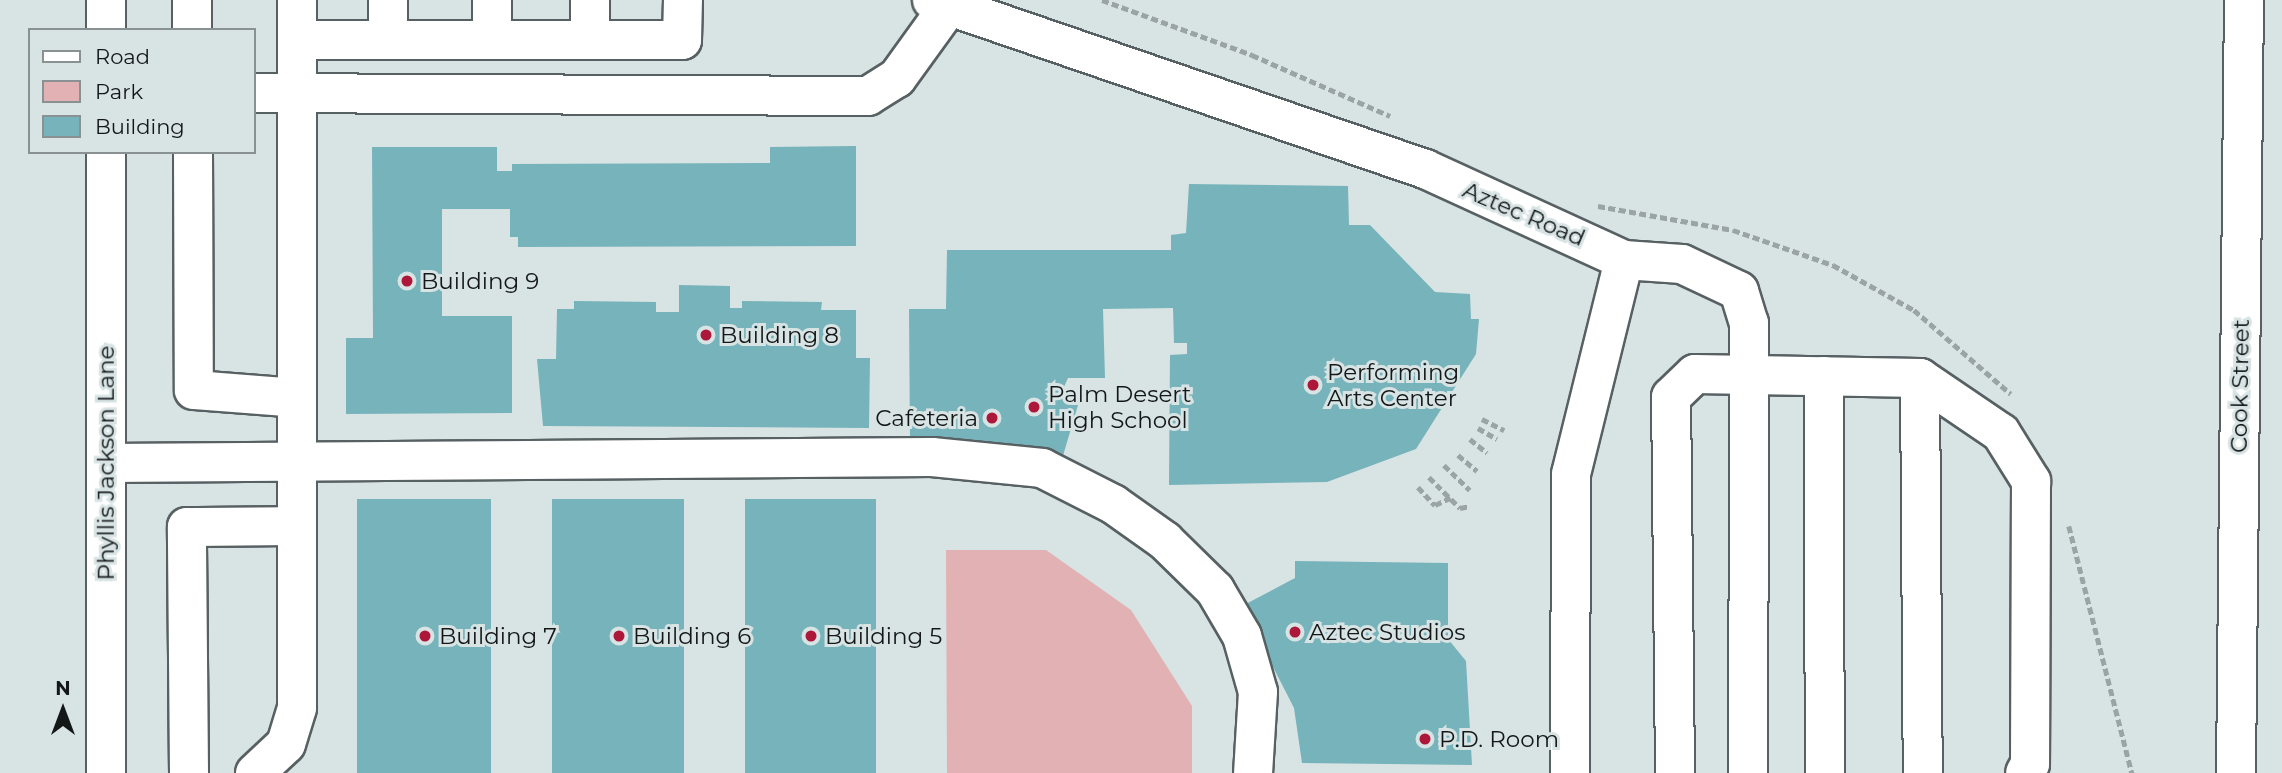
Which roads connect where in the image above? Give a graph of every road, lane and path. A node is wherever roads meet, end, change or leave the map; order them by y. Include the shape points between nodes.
1 (106, 0) edge
2 (192, 0) edge
3 (297, 0) edge
4 (388, 0) edge
5 (492, 0) edge
6 (590, 0) edge
7 (682, 0) edge
8 (2244, 0) edge
9 (941, 3) edge
10 (106, 28) edge
11 (192, 28) edge
12 (297, 40) junction
13 (388, 40) junction
14 (492, 40) junction
15 (590, 40) junction
16 (256, 93) edge
17 (297, 94) junction
18 (106, 154) edge
19 (193, 154) edge
20 (1624, 260) junction
21 (1749, 374) junction
22 (1824, 376) junction
23 (1920, 378) junction
24 (297, 398) junction
25 (1482, 419) dead end
26 (1478, 428) dead end
27 (1504, 430) dead end
28 (1470, 439) dead end
29 (1497, 439) dead end
30 (1487, 453) dead end
31 (1458, 455) dead end
32 (106, 463) junction
33 (297, 464) junction
34 (1444, 465) dead end
35 (1477, 471) dead end
36 (1429, 477) dead end
37 (1418, 487) dead end
38 (1470, 490) dead end
39 (1451, 498) junction
40 (1470, 506) dead end
41 (297, 526) junction
42 (106, 773) edge
43 (189, 773) edge
44 (255, 773) edge
45 (1253, 773) edge
46 (1570, 773) edge
47 (1675, 773) edge
48 (1748, 773) edge
49 (1825, 773) edge
50 (1923, 773) edge
51 (2025, 773) edge
52 (2236, 773) edge

1 - 10 main road
2 - 11 main road
3 - 12 main road
4 - 13 main road
5 - 14 main road
6 - 15 main road
7 - 15 main road via 682,40
8 - 52 main road, Cook Street
9 - 17 main road via 897,78 868,96
9 - 20 main road, Aztec Road via 1425,169
12 - 13 main road
12 - 17 main road
13 - 14 main road
14 - 15 main road
16 - 17 main road
17 - 24 main road
18 - 32 main road, Phyllis Jackson Lane
19 - 24 main road via 194,390
20 - 21 main road via 1682,264 1739,291 1749,323
20 - 46 main road via 1571,474
21 - 22 main road
21 - 47 main road via 1695,374 1671,397
21 - 48 main road
22 - 23 main road
22 - 49 main road
23 - 50 main road
23 - 51 main road via 2001,433 2031,481 2030,764
24 - 33 main road
25 - 27 path
26 - 29 path
28 - 30 path
31 - 35 path
32 - 33 main road
32 - 42 main road, Phyllis Jackson Lane
33 - 41 main road
33 - 45 main road via 932,457 1042,468 1113,504 1165,541 1215,590 1242,636 1258,692
34 - 38 path
36 - 39 path
37 - 39 path via 1435,505
39 - 40 path via 1460,508
41 - 43 main road via 187,527
41 - 44 main road via 297,708 286,744

